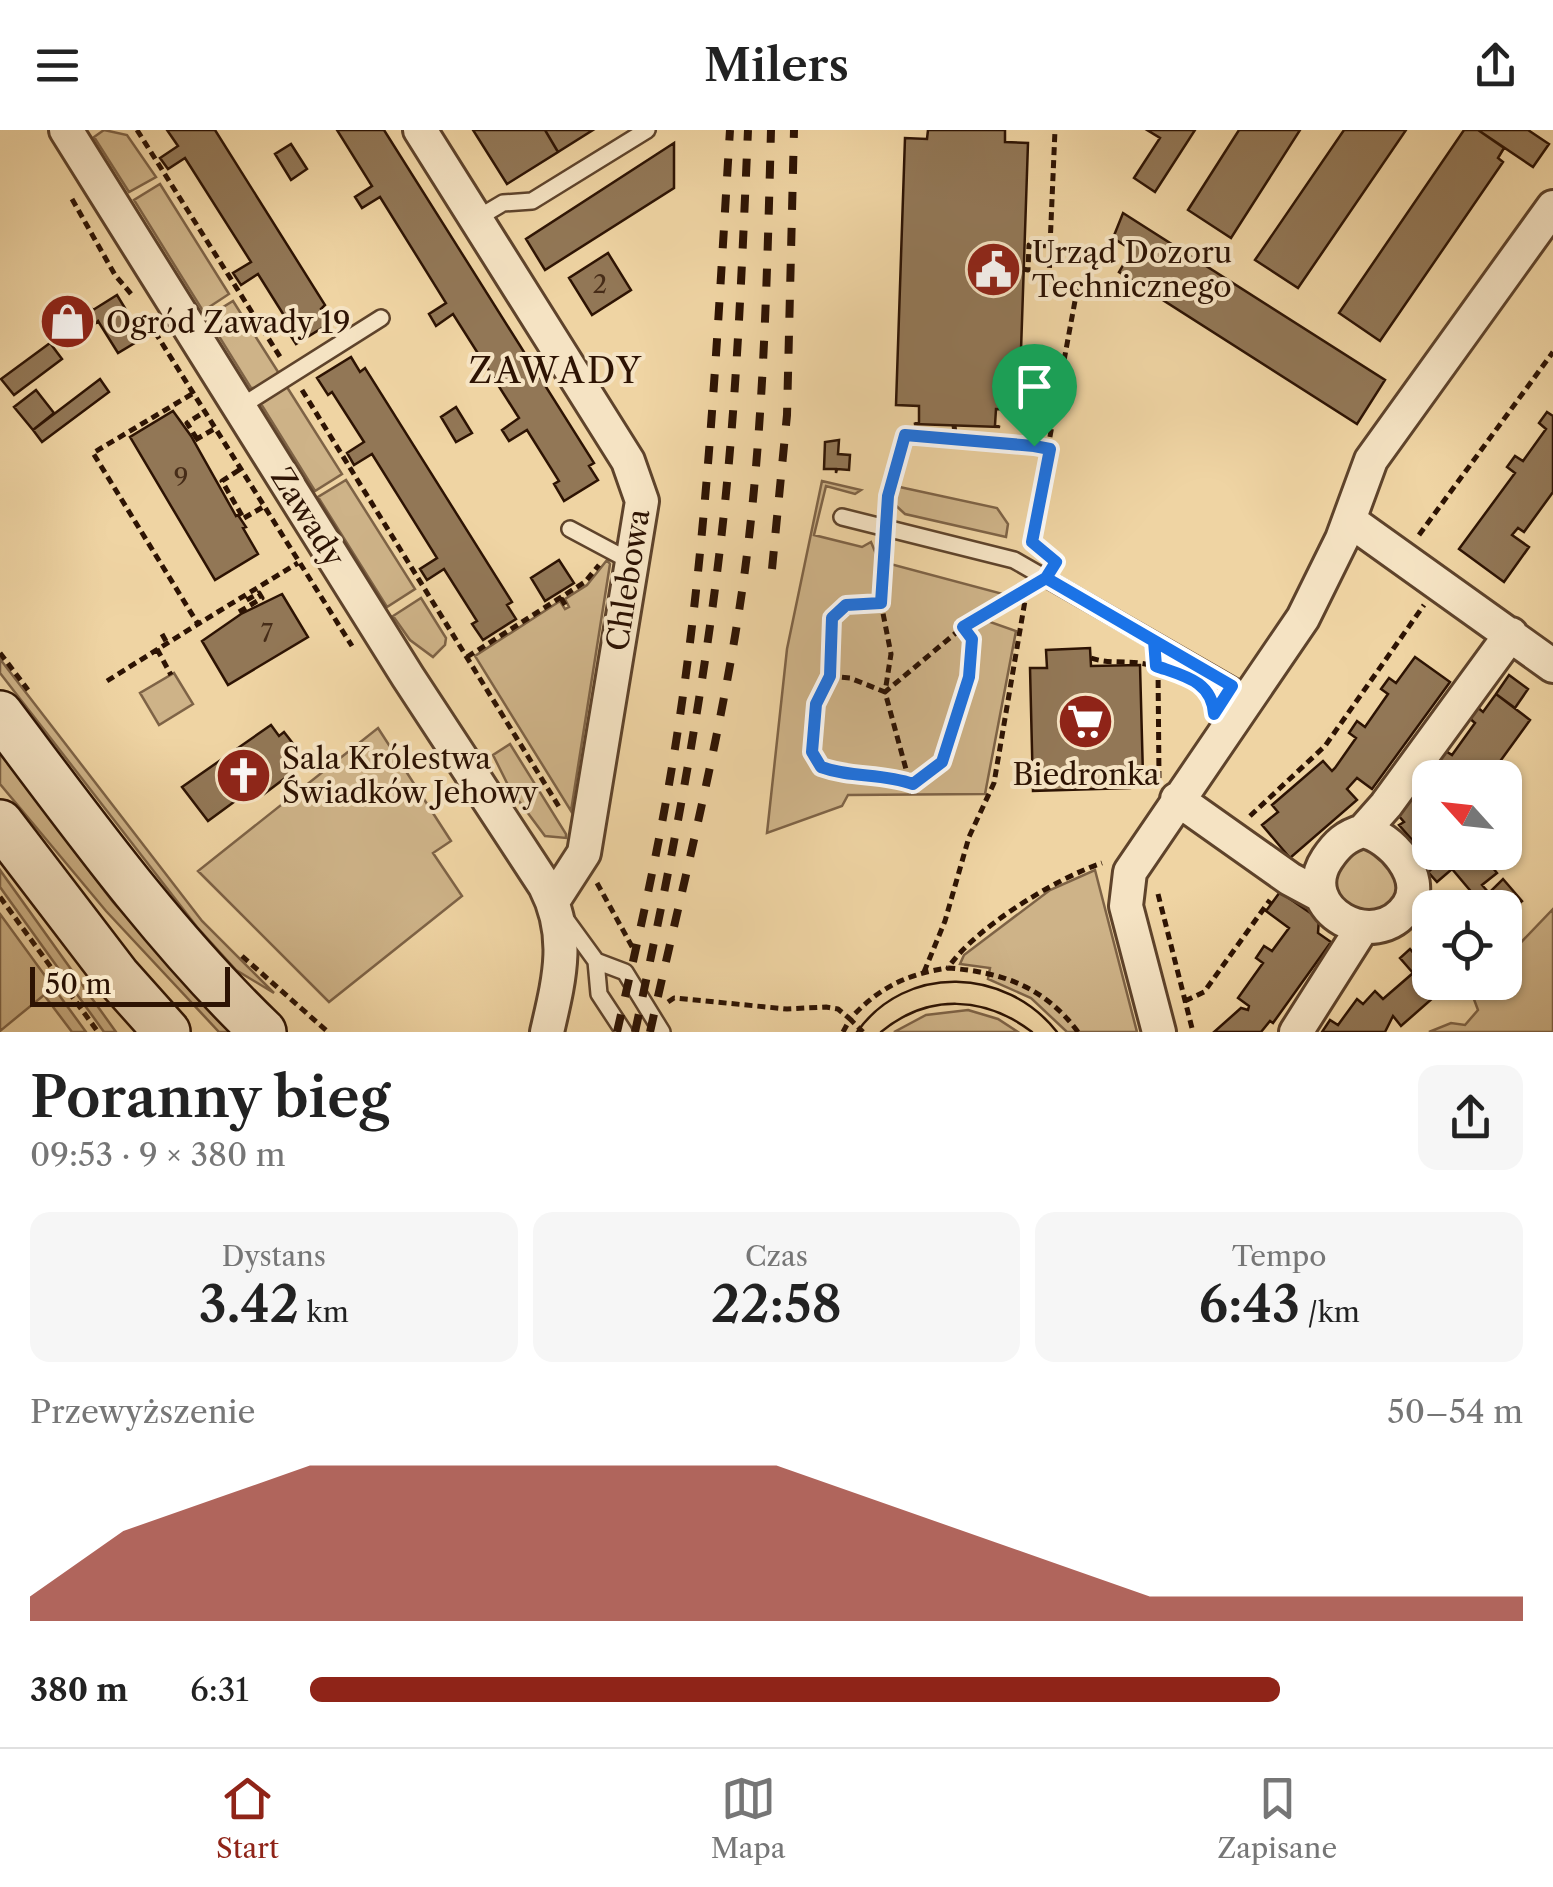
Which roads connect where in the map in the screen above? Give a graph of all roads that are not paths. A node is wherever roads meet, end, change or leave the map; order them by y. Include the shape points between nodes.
1 (66, 130) edge
2 (420, 130) edge
3 (647, 130) edge
4 (476, 219) junction
5 (1550, 219) edge
6 (381, 318) dead end
7 (240, 408) junction
8 (842, 518) dead end
9 (1348, 520) junction
10 (570, 529) dead end
11 (623, 557) junction
12 (1511, 634) junction
13 (1553, 666) edge
14 (1249, 695) junction
15 (16, 704) edge
16 (1173, 789) junction
17 (0, 824) edge
18 (1363, 831) junction
19 (1318, 894) junction
20 (553, 901) junction
21 (1362, 928) junction
22 (596, 961) junction
23 (167, 1032) edge
24 (263, 1032) edge
25 (547, 1032) edge
26 (624, 1032) edge
27 (662, 1032) edge
28 (1159, 1032) edge
29 (1296, 1032) edge

1 - 7 street, Zawady
2 - 4 street, Chlebowa
3 - 4 lane via 532,201 503,203
4 - 11 street, Chlebowa via 640,488
5 - 9 street via 1371,460
6 - 7 lane
7 - 20 street, Zawady
8 - 14 lane via 1014,560
9 - 12 street
9 - 14 street via 1303,618
10 - 11 lane
11 - 20 street, Chlebowa via 584,853
12 - 13 street
12 - 18 street
14 - 16 street
15 - 24 main road via 160,918
16 - 19 street via 1220,830
16 - 28 street via 1126,888
17 - 23 main road
18 - 19 street via 1333,850 1316,882
18 - 21 street via 1386,841 1413,879 1414,893 1390,923
19 - 21 street
20 - 22 lane, Zawady
20 - 25 street, Zawady via 562,966
21 - 29 street
22 - 26 lane via 600,994
22 - 27 lane via 624,972

